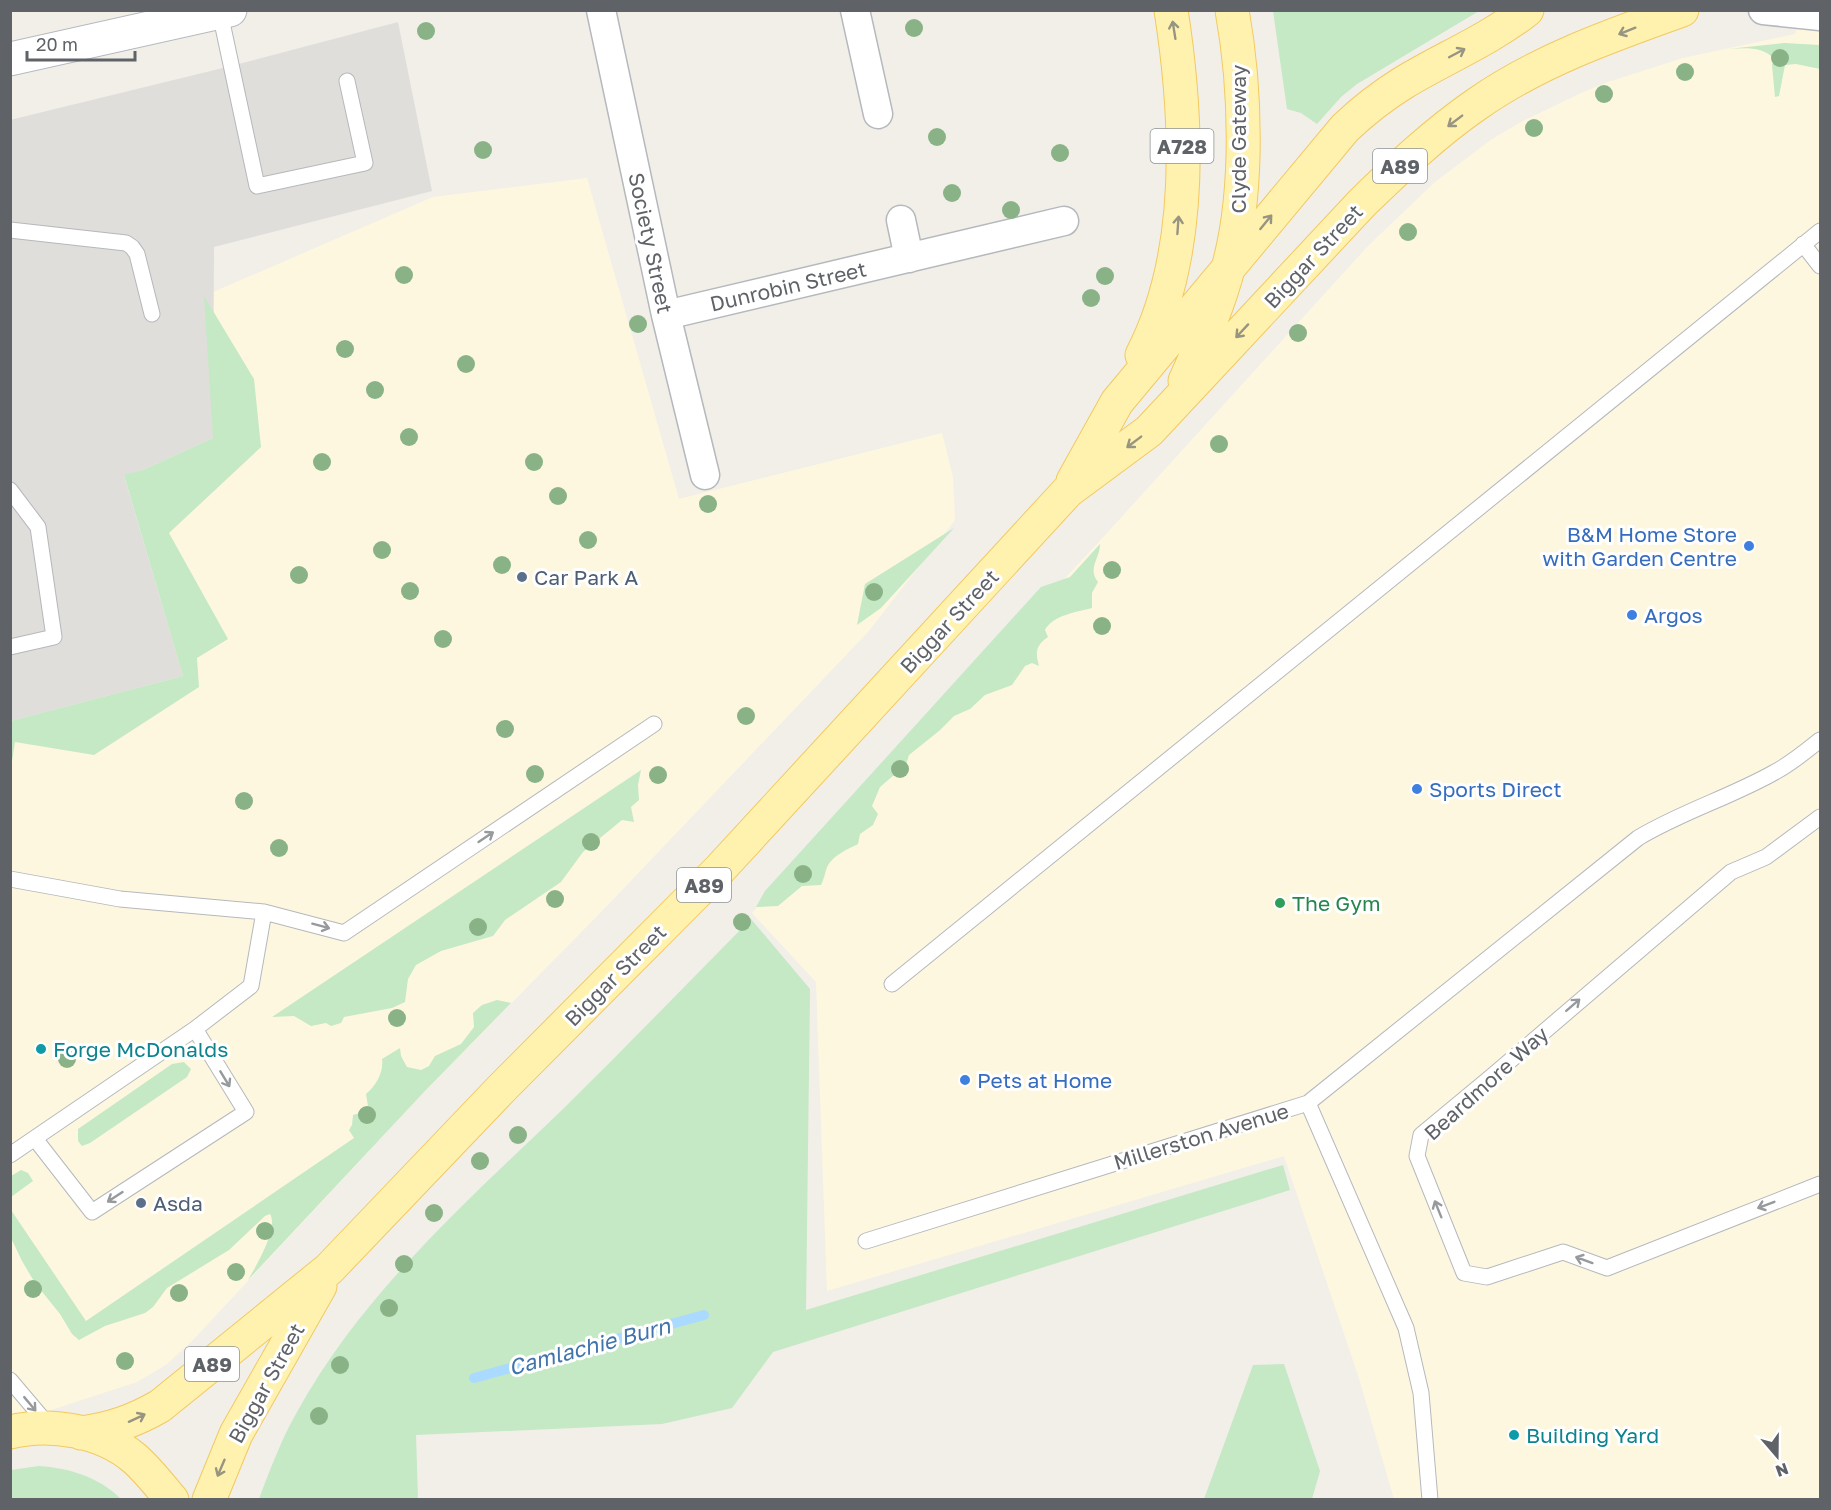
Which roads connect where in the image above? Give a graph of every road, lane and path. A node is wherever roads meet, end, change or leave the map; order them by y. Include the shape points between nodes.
1 (601, 10) edge
2 (855, 10) edge
3 (1171, 10) edge
4 (1232, 10) edge
5 (1527, 10) edge
6 (1682, 10) edge
7 (1763, 10) edge
8 (225, 12) edge
9 (1821, 16) edge
10 (10, 59) edge
11 (347, 81) dead end
12 (878, 114) dead end
13 (901, 220) dead end
14 (1064, 221) dead end
15 (10, 230) edge
16 (1821, 231) edge
17 (1803, 244) junction
18 (909, 258) junction
19 (1821, 266) edge
20 (1229, 267) junction
21 (152, 314) dead end
22 (666, 315) junction
23 (1117, 402) junction
24 (1176, 402) junction
25 (705, 475) dead end
26 (10, 490) edge
27 (1068, 491) junction
28 (10, 647) edge
29 (654, 724) dead end
30 (1821, 740) edge
31 (1821, 817) edge
32 (10, 879) edge
33 (264, 912) junction
34 (892, 984) dead end
35 (195, 1029) junction
36 (1308, 1103) junction
37 (36, 1140) junction
38 (10, 1155) edge
39 (1821, 1184) edge
40 (866, 1241) dead end
41 (330, 1269) junction
42 (10, 1380) edge
43 (66, 1430) junction
44 (10, 1432) edge
45 (172, 1500) edge
46 (209, 1500) edge
47 (1430, 1500) edge

1 - 22 street, Society Street
2 - 12 street
23 -> 3 main road, A728 via 1161,311 1178,235 1183,116
4 - 20 main road, Clyde Gateway / A728 via 1242,103 1242,188
20 -> 5 main road, Biggar Street / A89 via 1311,166 1363,111
6 -> 24 main road, Biggar Street / A89 via 1578,50 1518,79 1439,132 1362,203
7 - 9 street
8 - 10 street
8 - 11 lane via 258,186 365,163
13 - 18 street
14 - 18 street, Dunrobin Street
15 - 21 lane via 126,243 137,254
16 - 17 lane
17 - 19 lane
17 - 34 lane
18 - 22 street, Dunrobin Street
20 - 23 main road, Biggar Street / A89
20 - 24 main road, Clyde Gateway / A728
22 - 25 street, Society Street
23 - 27 main road, Biggar Street / A89
24 -> 27 main road, Biggar Street / A89 via 1149,431
26 - 28 lane via 38,527 54,637
27 - 41 main road, Biggar Street / A89 via 718,871 494,1096
33 -> 29 lane via 344,933
30 - 36 lane via 1773,774 1638,838
39 -> 31 lane, Beardmore Way via 1607,1268 1563,1252 1487,1277 1464,1273 1417,1156 1421,1135 1731,872 1766,857
32 - 33 lane via 120,899
33 - 35 lane via 251,986
35 - 37 lane
35 -> 37 lane via 246,1112 92,1212
36 - 40 lane, Millerston Avenue
36 - 47 lane, Millerston Avenue via 1406,1328 1421,1393
37 - 38 lane
43 -> 41 main road, Biggar Street / A89 via 120,1425 160,1406
41 -> 46 main road, Biggar Street / A89 via 236,1434
42 -> 43 lane
43 - 44 main road, Biggar Street
43 - 45 main road via 107,1442 133,1457

